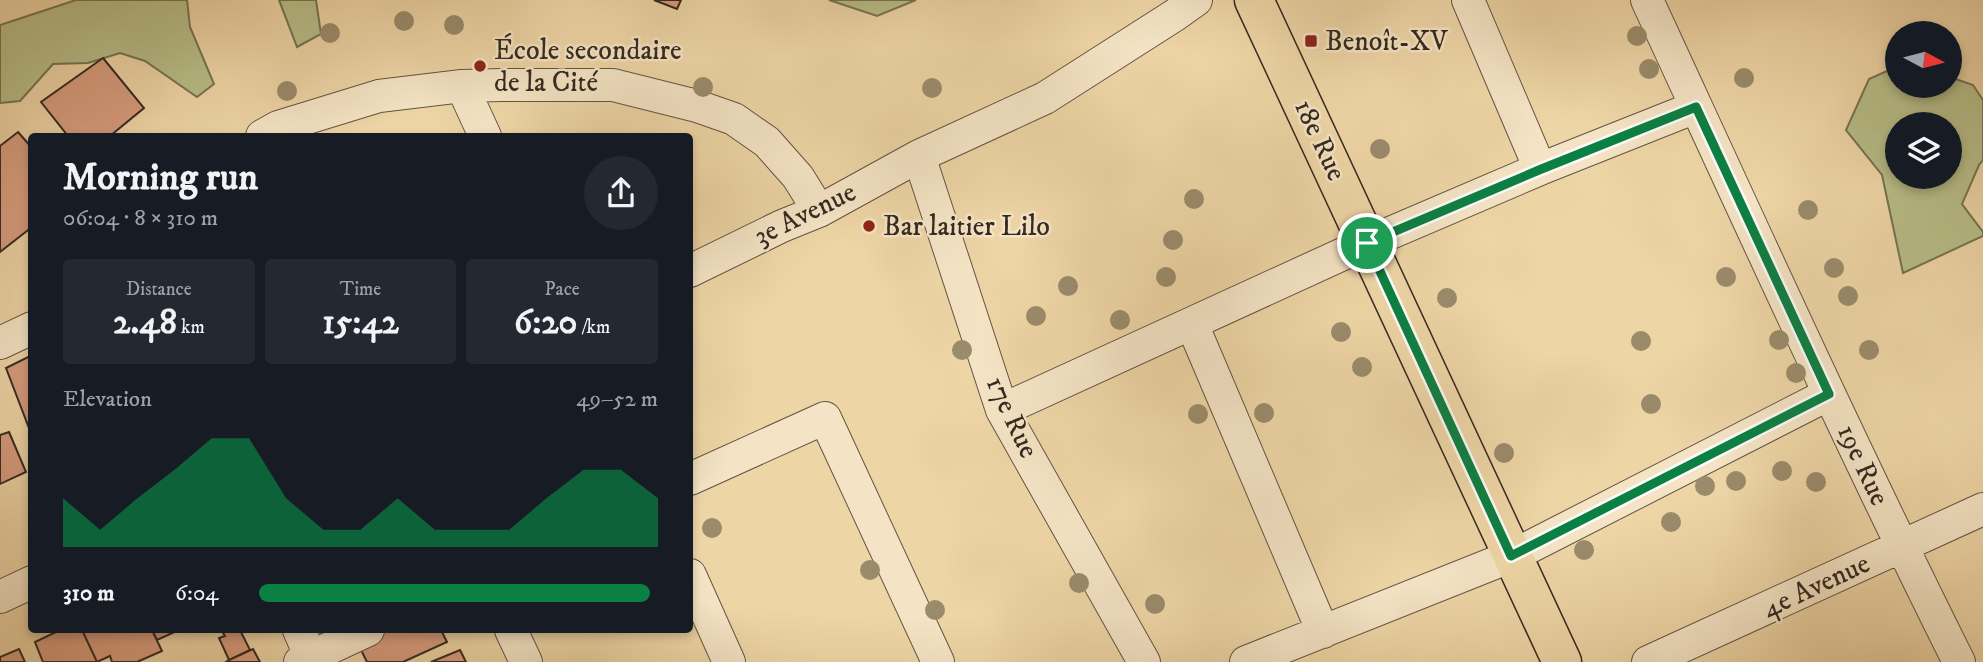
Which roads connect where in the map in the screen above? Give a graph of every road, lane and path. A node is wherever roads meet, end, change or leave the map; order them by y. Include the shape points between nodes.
1 (1196, 0) edge
2 (1254, 0) edge
3 (1468, 0) edge
4 (1647, 0) edge
5 (462, 86) junction
6 (1696, 107) junction
7 (267, 133) edge
8 (484, 133) edge
9 (919, 156) junction
10 (1539, 170) junction
11 (819, 211) junction
12 (1367, 243) junction
13 (693, 270) edge
14 (1192, 324) junction
15 (28, 330) edge
16 (0, 343) edge
17 (1829, 394) junction
18 (1002, 410) junction
19 (693, 478) edge
20 (1983, 509) edge
21 (1901, 547) junction
22 (1511, 556) junction
23 (693, 582) edge
24 (28, 584) edge
25 (0, 597) edge
26 (1323, 632) junction
27 (360, 633) edge
28 (512, 633) edge
29 (306, 653) edge
30 (526, 662) edge
31 (729, 662) edge
32 (938, 662) edge
33 (1144, 662) edge
34 (1246, 662) edge
35 (1562, 662) edge
36 (1648, 662) edge
37 (1959, 662) edge

1 - 9 street, 3e Avenue via 1045,97
2 - 12 main road, 18e Rue
3 - 10 street
4 - 6 street, 19e Rue
5 - 7 street via 379,96
5 - 8 street
5 - 11 street via 613,86 734,118 767,142 798,177
6 - 10 street
6 - 17 street, 19e Rue
9 - 11 street, 3e Avenue
9 - 18 street, 17e Rue
10 - 12 street
11 - 13 street, 3e Avenue
12 - 14 street
12 - 22 main road, 18e Rue
14 - 18 street
14 - 26 street
15 - 16 street
17 - 21 street, 19e Rue
17 - 22 street
18 - 33 street, 17e Rue
19 - 32 street via 825,418
20 - 21 street, 4e Avenue
21 - 36 street, 4e Avenue
21 - 37 street, 19e Rue
22 - 26 street
22 - 35 main road, 18e Rue
23 - 31 street
24 - 25 street
26 - 34 street
27 - 29 street
28 - 30 street

